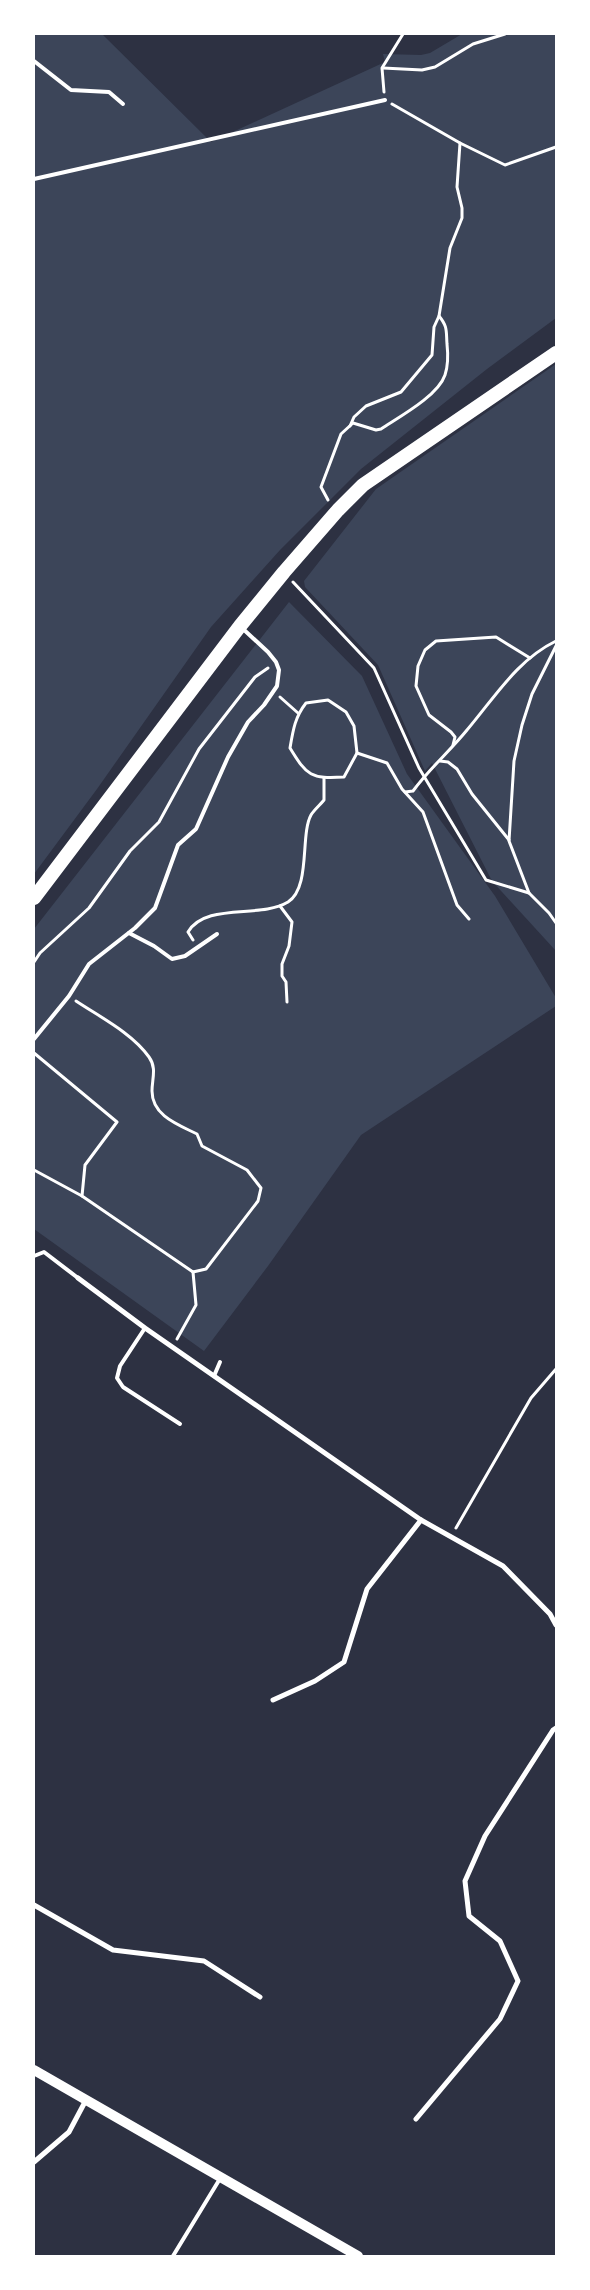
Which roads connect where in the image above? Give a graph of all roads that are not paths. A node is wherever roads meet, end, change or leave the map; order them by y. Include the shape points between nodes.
1 (34, 62) edge
2 (385, 100) road end
3 (123, 104) dead end
4 (34, 179) edge
5 (556, 353) edge
6 (240, 626) junction
7 (34, 898) edge
8 (129, 933) junction
9 (218, 934) dead end
10 (34, 1039) edge
11 (34, 1256) edge
12 (78, 1278) joint
13 (145, 1328) junction
14 (220, 1362) dead end
15 (214, 1376) junction
16 (180, 1424) dead end
17 (421, 1520) junction
18 (556, 1625) edge
19 (273, 1700) dead end
20 (556, 1728) edge
21 (34, 1905) edge
22 (260, 1997) dead end
23 (34, 2070) edge
24 (86, 2100) junction
25 (416, 2119) dead end
26 (34, 2162) edge
27 (221, 2178) junction
28 (173, 2256) edge
29 (358, 2256) edge

1 - 3 lane via 71,90 109,92
2 - 4 lane
5 - 6 highway via 363,486 338,510
6 - 7 highway
6 - 8 lane via 276,662 279,670 277,686 248,722 228,757 196,829 178,845 155,908
8 - 9 lane via 172,958 185,956
8 - 10 lane via 90,964
11 - 12 lane via 44,1252
12 - 13 street
13 - 15 street
13 - 16 lane via 120,1366 117,1378 123,1387
14 - 15 lane
15 - 17 street
17 - 18 street via 503,1566 550,1614
17 - 19 street via 367,1589 344,1662 315,1681
20 - 25 street via 485,1836 465,1881 469,1916 500,1941 518,1981 500,2019
21 - 22 street via 113,1950 204,1961
23 - 24 main road
24 - 26 street via 69,2132
24 - 27 main road
27 - 28 lane
27 - 29 main road

